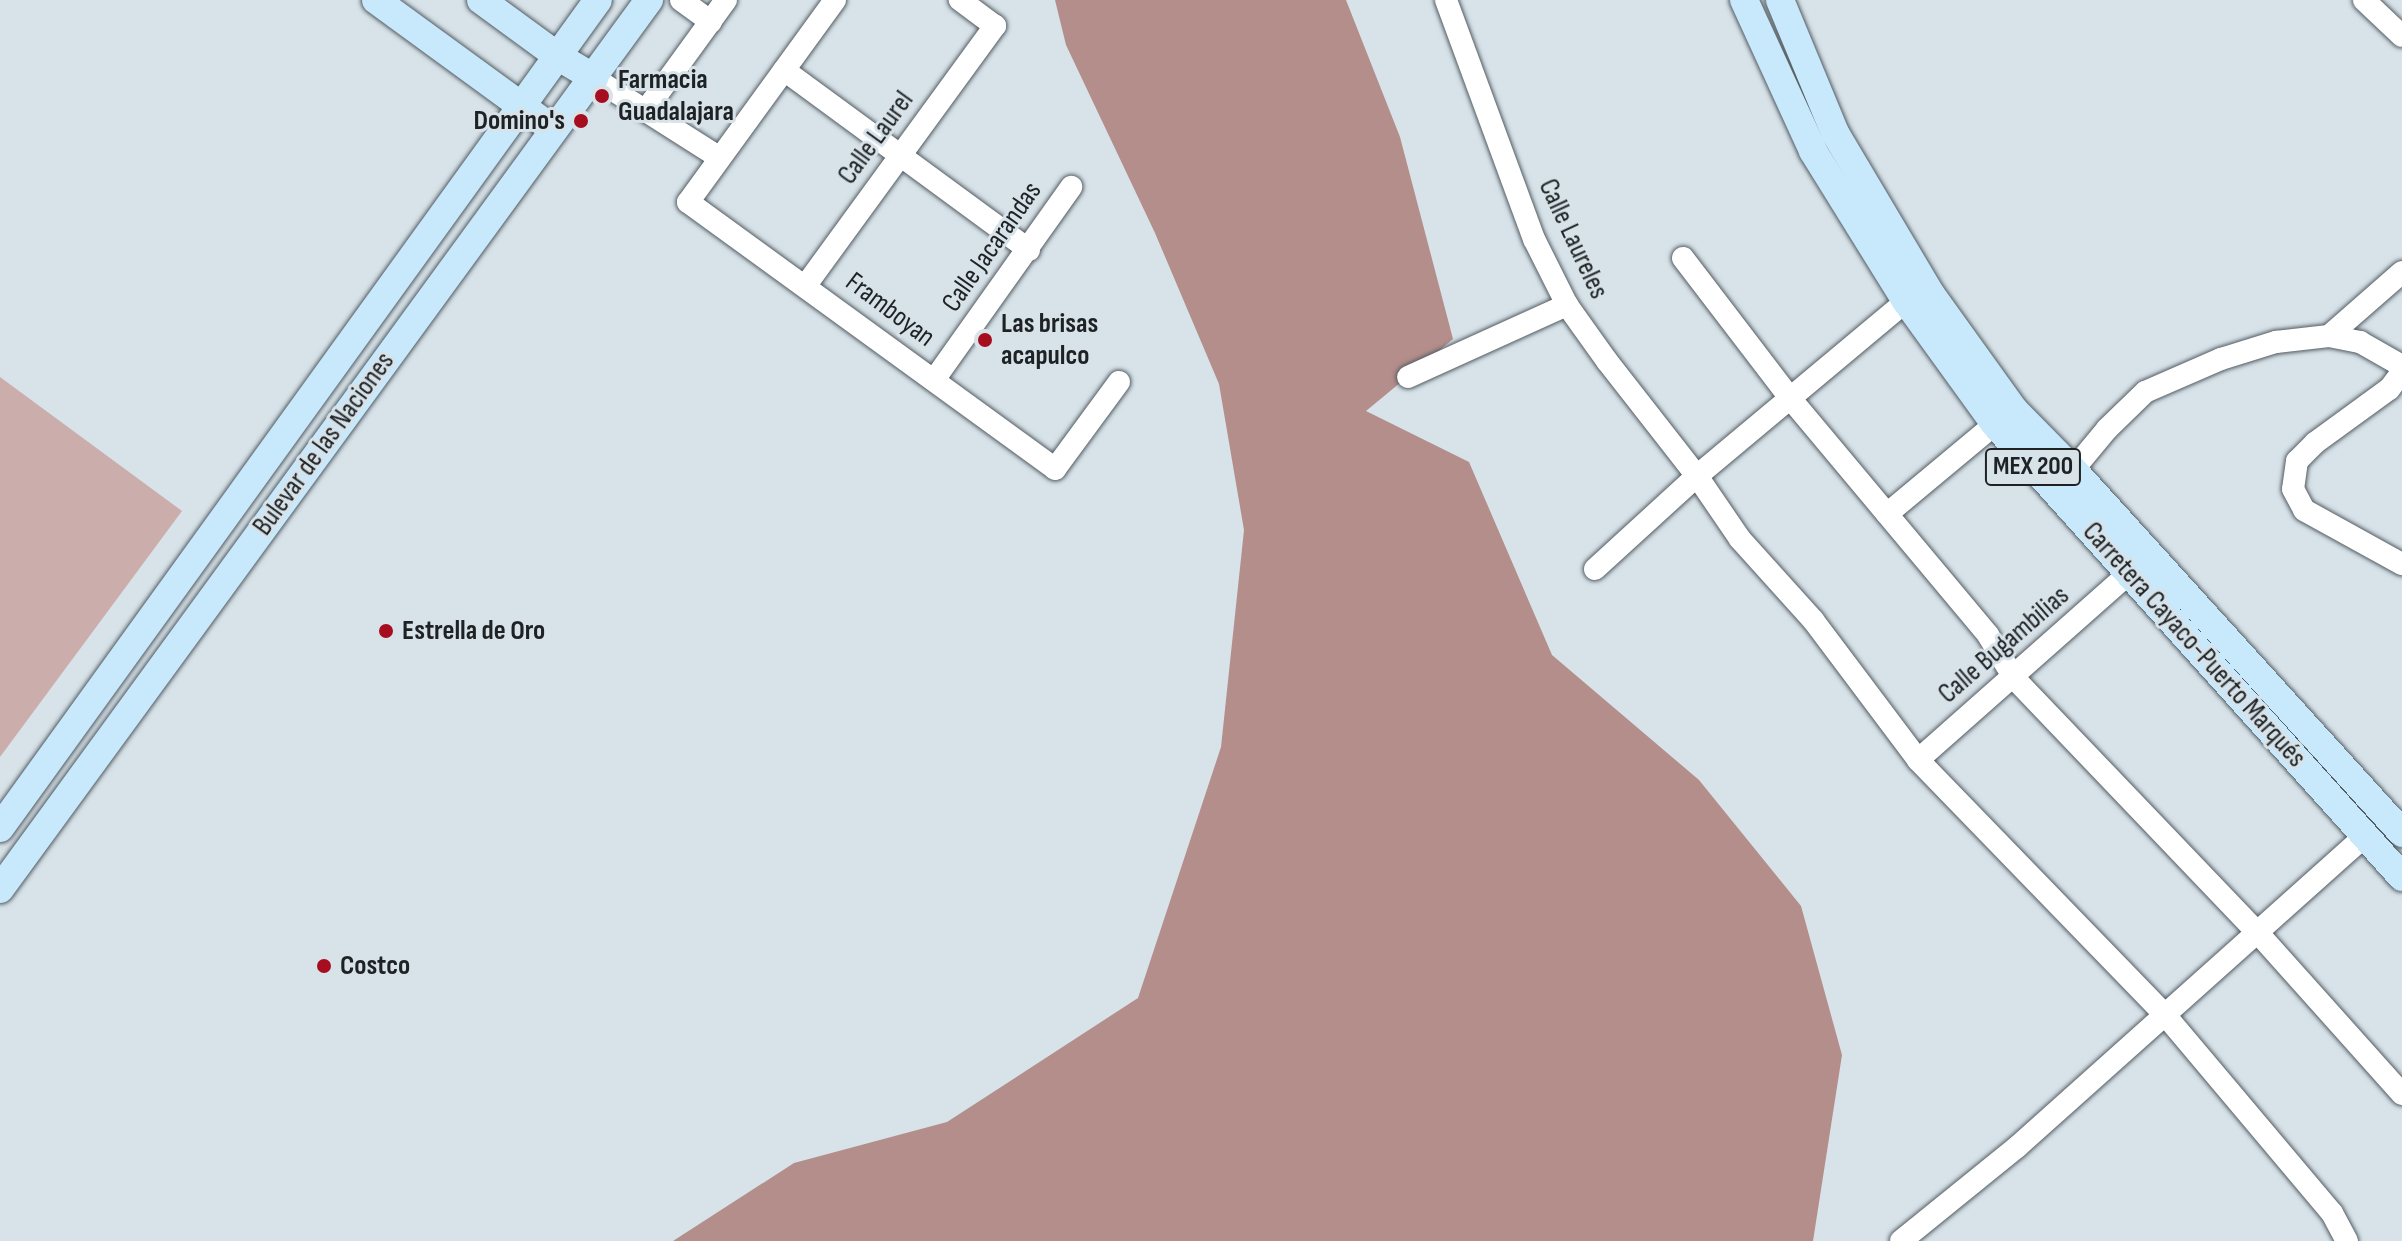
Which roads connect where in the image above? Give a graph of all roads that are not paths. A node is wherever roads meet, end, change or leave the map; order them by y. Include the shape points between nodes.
1 (376, 0) edge
2 (481, 0) edge
3 (598, 0) edge
4 (649, 0) edge
5 (681, 0) edge
6 (726, 0) edge
7 (835, 0) edge
8 (960, 0) edge
9 (1446, 0) edge
10 (1744, 0) edge
11 (1763, 0) edge
12 (1780, 0) edge
13 (2364, 0) edge
14 (711, 22) junction
15 (2402, 36) edge
16 (1800, 53) junction
17 (559, 57) junction
18 (784, 70) junction
19 (594, 78) junction
20 (522, 105) junction
21 (646, 110) junction
22 (554, 130) junction
23 (901, 155) junction
24 (720, 158) junction
25 (1071, 187) dead end
26 (1029, 250) junction
27 (1683, 258) dead end
28 (2402, 272) edge
29 (806, 285) junction
30 (1906, 301) junction
31 (1567, 305) junction
32 (2329, 336) junction
33 (2402, 369) edge
34 (1408, 377) dead end
35 (934, 380) junction
36 (1119, 382) dead end
37 (1790, 398) junction
38 (1995, 424) junction
39 (2073, 470) junction
40 (1697, 476) junction
41 (1887, 514) junction
42 (2402, 564) edge
43 (1595, 569) dead end
44 (2128, 574) junction
45 (2014, 678) junction
46 (1918, 760) junction
47 (0, 828) edge
48 (2402, 833) edge
49 (2366, 835) junction
50 (2402, 877) edge
51 (0, 889) edge
52 (2258, 933) junction
53 (2166, 1016) junction
54 (2402, 1094) edge
55 (1901, 1241) edge
56 (2347, 1241) edge

1 - 20 main road
2 - 17 main road
3 - 17 main road, Bulevar de las Naciones
4 - 19 main road, Bulevar de las Naciones
5 - 14 street
6 - 14 street
7 - 18 street
8 - 23 street, Calle Laurel via 995,26
9 - 31 street, Calle Laureles via 1534,239
10 - 30 main road, Carretera Cayaco-Puerto Marqués / MEX 200 via 1813,151
11 - 16 main road
12 - 16 main road, Carretera Cayaco-Puerto Marqués / MEX 200
13 - 15 street
14 - 21 street
16 - 39 main road, Carretera Cayaco-Puerto Marqués / MEX 200 via 1835,133 1930,293 2014,410
17 - 19 main road
17 - 20 main road, Bulevar de las Naciones
18 - 23 street
18 - 24 street
19 - 21 street
19 - 22 main road, Bulevar de las Naciones
20 - 22 main road
20 - 47 main road, Bulevar de las Naciones
21 - 24 street
22 - 51 main road, Bulevar de las Naciones
23 - 26 street
23 - 29 street, Calle Laurel
24 - 29 street, Framboyan via 688,202
25 - 26 street, Calle Jacarandas
26 - 35 street, Calle Jacarandas
27 - 37 street
28 - 32 street
29 - 35 street, Framboyan
30 - 37 street
30 - 38 main road, Carretera Cayaco-Puerto Marqués / MEX 200
31 - 34 street
31 - 40 street, Calle Laureles
32 - 33 street via 2360,342
32 - 39 street via 2276,342 2169,379 2124,411
33 - 42 street via 2389,389 2297,461 2293,489 2304,510
35 - 36 street, Framboyan via 1055,469
37 - 40 street
37 - 41 street
38 - 41 street
38 - 44 main road, Carretera Cayaco-Puerto Marqués / MEX 200
39 - 48 main road, Carretera Cayaco-Puerto Marqués / MEX 200
40 - 43 street
40 - 46 street, Calle Laureles via 1740,539 1813,620
41 - 45 street via 1988,635
44 - 45 street, Calle Bugambilias
44 - 49 main road, Carretera Cayaco-Puerto Marqués / MEX 200
45 - 46 street, Calle Bugambilias
45 - 52 street
46 - 53 street, Calle Laureles
49 - 50 main road, Carretera Cayaco-Puerto Marqués / MEX 200
49 - 52 street
52 - 53 street
52 - 54 street
53 - 55 street
53 - 56 street, Calle Laureles via 2332,1213

